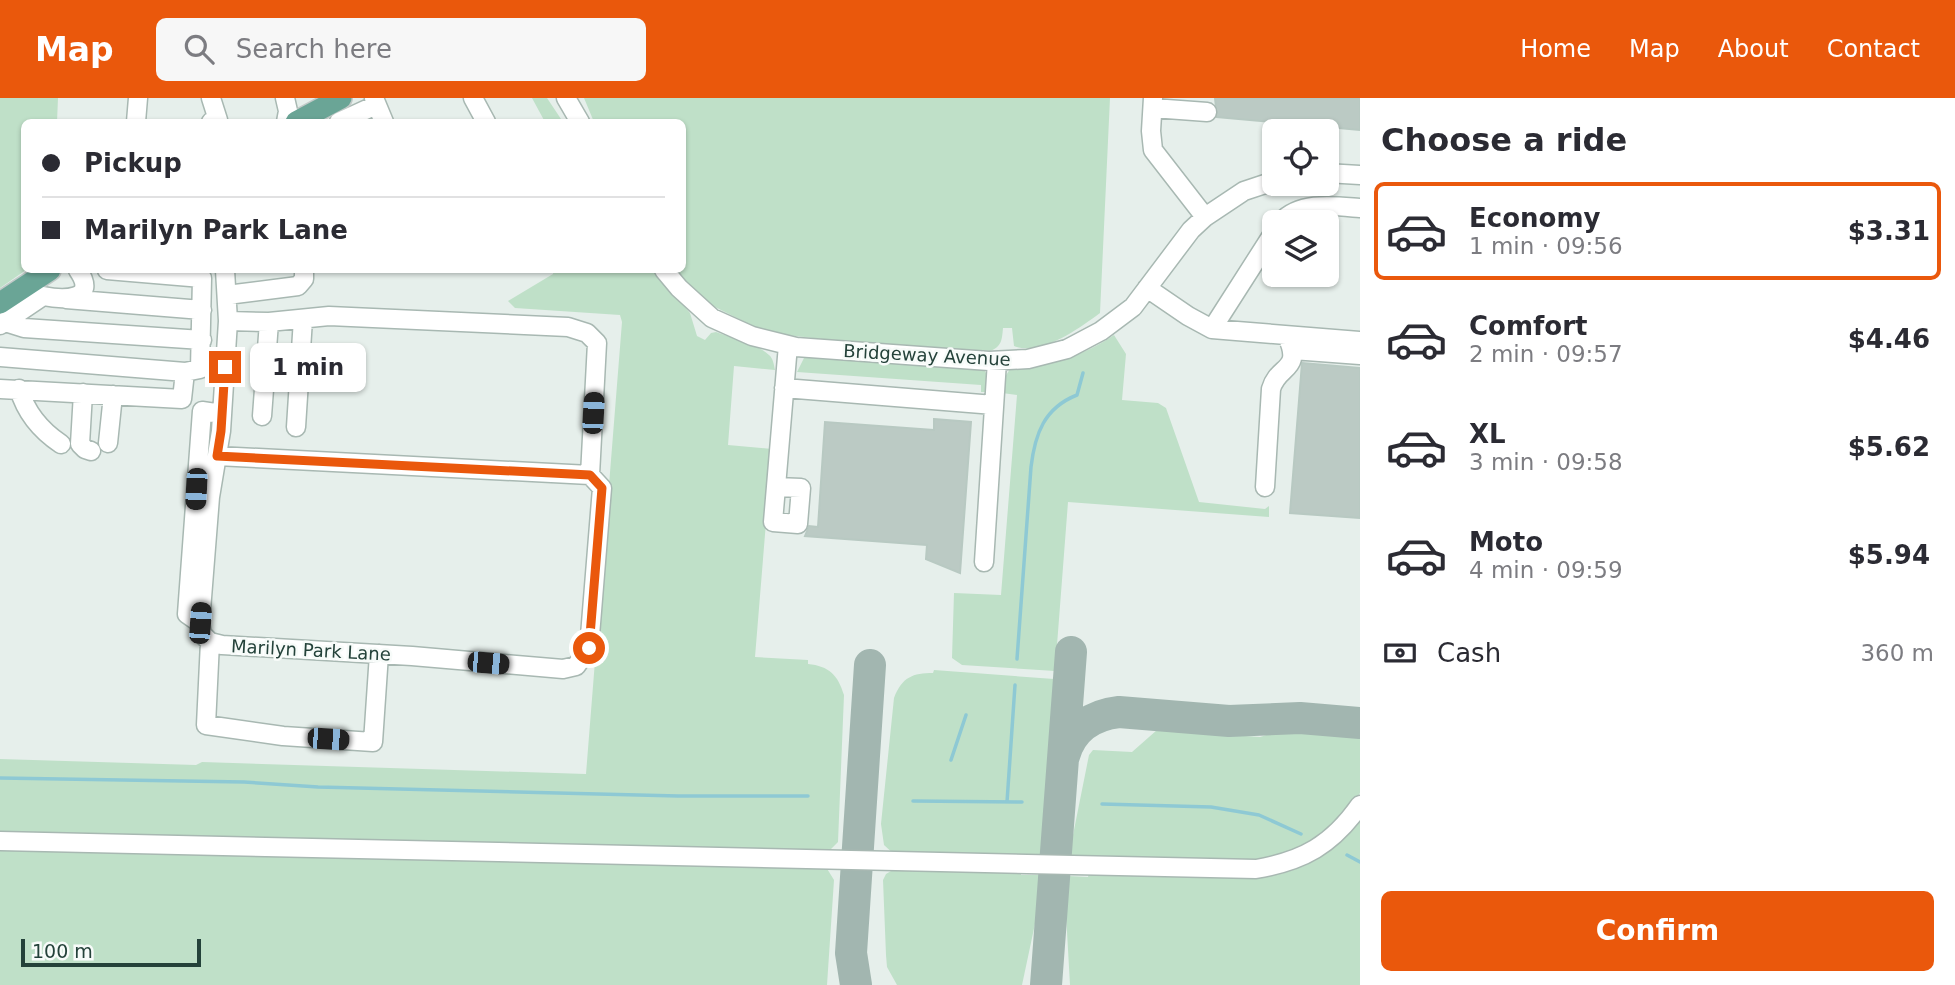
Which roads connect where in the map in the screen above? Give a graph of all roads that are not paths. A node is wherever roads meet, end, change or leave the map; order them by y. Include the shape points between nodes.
1 (138, 98) edge
2 (211, 98) edge
3 (285, 98) edge
4 (473, 98) edge
5 (566, 98) edge
6 (375, 101) edge
7 (1153, 103) edge
8 (338, 111) edge
9 (1207, 112) dead end
10 (136, 119) edge
11 (218, 119) edge
12 (287, 119) edge
13 (307, 119) edge
14 (383, 119) edge
15 (484, 119) edge
16 (578, 119) edge
17 (1339, 174) edge
18 (1360, 176) edge
19 (1262, 185) edge
20 (1360, 208) edge
21 (1300, 210) edge
22 (1205, 217) junction
23 (1262, 251) edge
24 (47, 273) edge
25 (80, 273) edge
26 (178, 273) edge
27 (225, 273) edge
28 (304, 273) edge
29 (666, 273) edge
30 (202, 274) edge
31 (1147, 288) junction
32 (227, 295) junction
33 (66, 299) junction
34 (202, 310) junction
35 (2, 317) edge
36 (303, 319) junction
37 (228, 321) junction
38 (269, 322) junction
39 (1212, 329) junction
40 (202, 340) junction
41 (1360, 341) edge
42 (1290, 343) junction
43 (788, 345) junction
44 (1360, 355) edge
45 (0, 358) edge
46 (997, 360) junction
47 (184, 372) junction
48 (7, 388) edge
49 (784, 388) junction
50 (83, 393) junction
51 (113, 395) junction
52 (994, 405) junction
53 (222, 414) junction
54 (262, 416) dead end
55 (296, 427) dead end
56 (108, 443) dead end
57 (61, 444) dead end
58 (92, 451) dead end
59 (217, 456) junction
60 (590, 475) junction
61 (776, 487) dead end
62 (1265, 487) dead end
63 (984, 562) dead end
64 (200, 623) junction
65 (210, 642) junction
66 (379, 654) junction
67 (1360, 805) edge
68 (0, 841) edge

1 - 10 street
2 - 11 street
3 - 12 street
4 - 15 street
5 - 16 street
6 - 8 street
6 - 14 street
7 - 9 street
7 - 22 street via 1153,150
8 - 13 main road
17 - 18 street
19 - 22 street, Bridgeway Avenue via 1244,191
20 - 21 street
22 - 31 street, Bridgeway Avenue
23 - 39 street
24 - 35 main road
25 - 33 street via 81,293
26 - 30 street
27 - 32 street
28 - 32 street via 298,286
29 - 43 street, Bridgeway Avenue via 712,318 752,336
30 - 34 street
31 - 39 street
31 - 46 street, Bridgeway Avenue via 1133,307 1067,349 1027,359
32 - 37 street
33 - 34 street
33 - 35 street via 43,296
34 - 40 street
35 - 40 street via 24,328
36 - 38 street
36 - 55 street
36 - 60 street via 329,316 554,327 587,333 597,343
37 - 38 street
37 - 53 street
38 - 54 street
39 - 42 street
40 - 47 street via 201,369
41 - 42 street
42 - 44 street
42 - 62 street via 1291,363 1271,389
43 - 46 street, Bridgeway Avenue
43 - 49 street
45 - 47 street
45 - 48 street
46 - 52 street
47 - 51 street via 182,399
48 - 50 street
48 - 57 street
49 - 52 street
49 - 61 street
50 - 51 street
50 - 58 street via 80,444
51 - 56 street
52 - 63 street
53 - 59 street
53 - 64 street, Marilyn Park Lane via 202,411 187,614
59 - 60 street
59 - 64 street
60 - 66 street, Marilyn Park Lane via 602,488 589,648 576,666 563,669
64 - 65 street, Marilyn Park Lane
65 - 66 street, Marilyn Park Lane
65 - 66 street via 206,725 283,736 373,742
67 - 68 street via 1335,835 1298,859 1230,870

